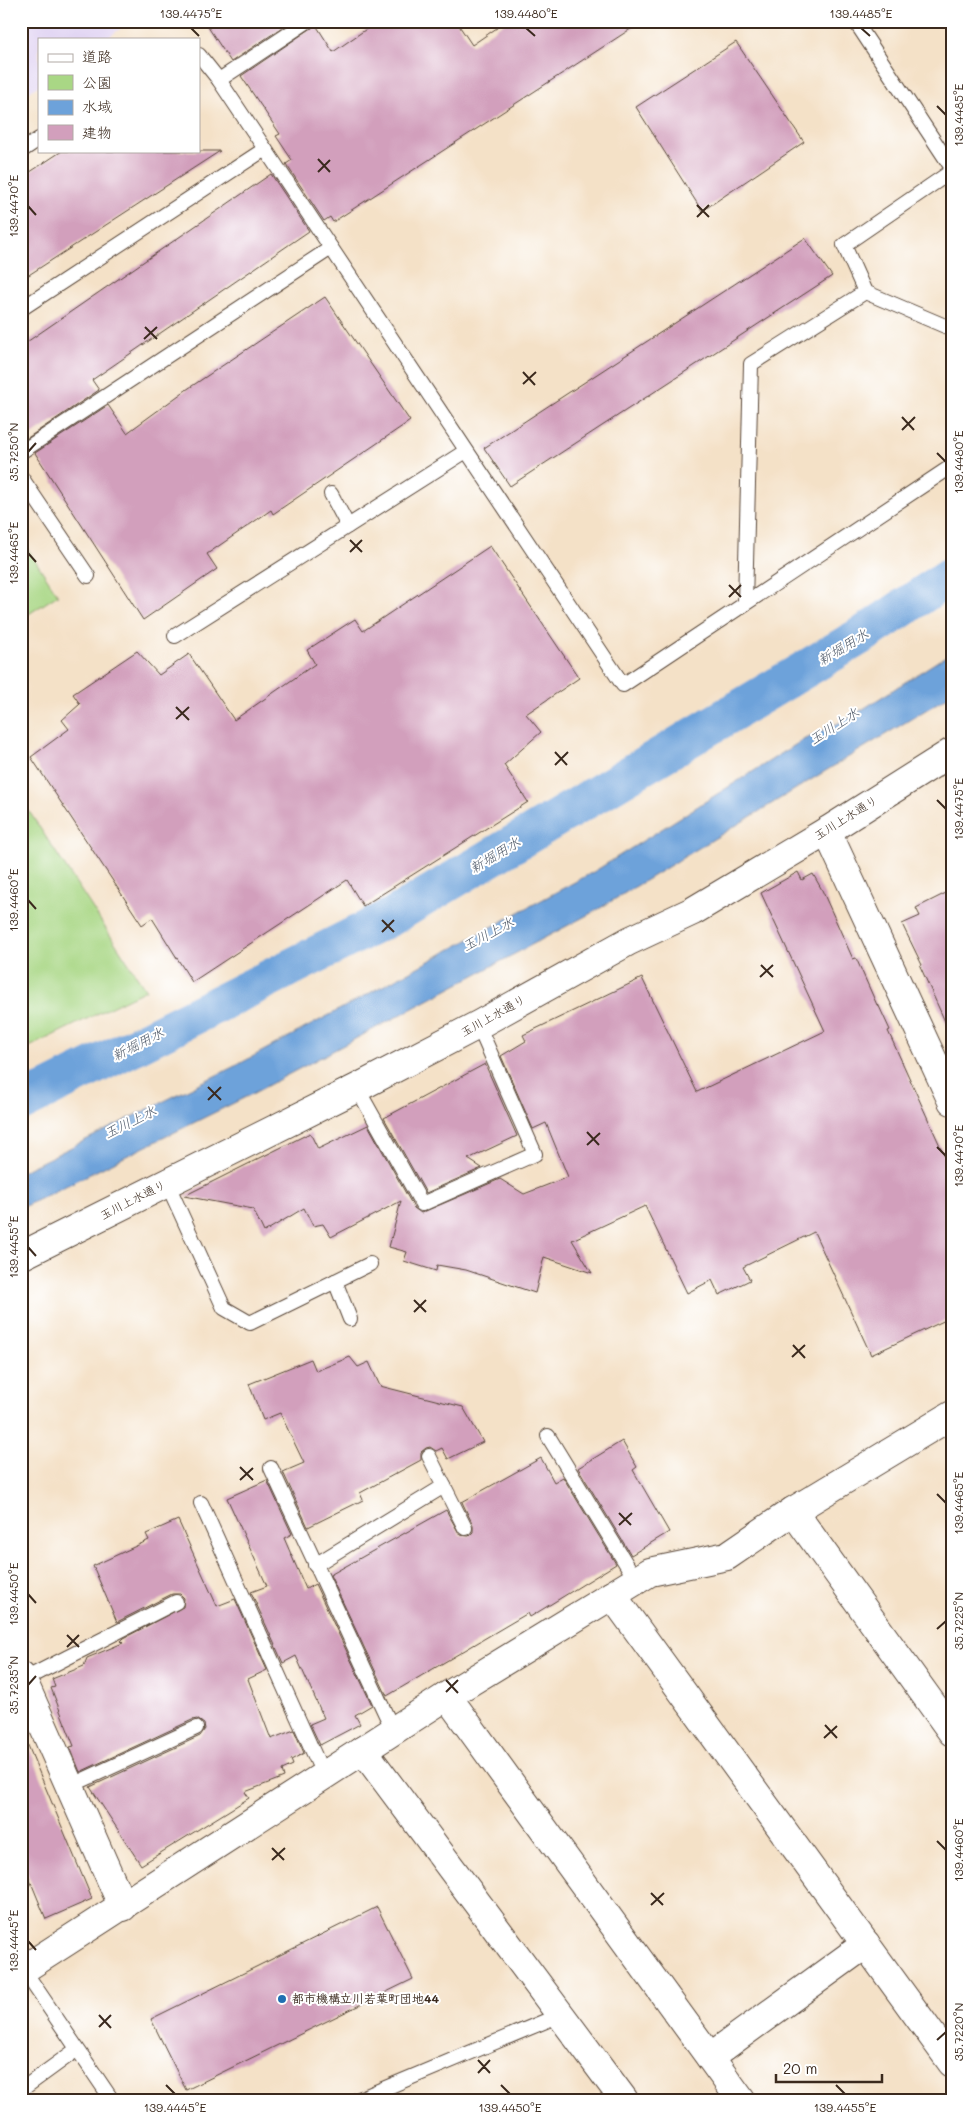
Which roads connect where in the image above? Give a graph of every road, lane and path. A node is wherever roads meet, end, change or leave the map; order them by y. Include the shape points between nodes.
1 (308, 21) edge
2 (856, 21) edge
3 (200, 57) edge
4 (219, 80) junction
5 (38, 140) edge
6 (264, 149) junction
7 (21, 151) edge
8 (952, 170) edge
9 (331, 248) junction
10 (865, 292) junction
11 (21, 309) edge
12 (952, 329) edge
13 (466, 451) junction
14 (21, 452) edge
15 (952, 466) edge
16 (21, 476) edge
17 (331, 494) dead end
18 (348, 526) junction
19 (88, 576) dead end
20 (745, 603) junction
21 (175, 636) dead end
22 (952, 752) edge
23 (827, 831) junction
24 (478, 1025) junction
25 (356, 1088) junction
26 (952, 1101) edge
27 (167, 1183) junction
28 (21, 1256) edge
29 (370, 1264) dead end
30 (335, 1281) junction
31 (350, 1319) dead end
32 (952, 1415) edge
33 (548, 1436) dead end
34 (429, 1456) dead end
35 (271, 1468) dead end
36 (444, 1486) junction
37 (200, 1503) dead end
38 (793, 1511) junction
39 (465, 1528) dead end
40 (315, 1565) junction
41 (636, 1580) junction
42 (612, 1595) junction
43 (176, 1602) dead end
44 (22, 1678) edge
45 (447, 1696) junction
46 (196, 1728) dead end
47 (393, 1730) junction
48 (952, 1732) edge
49 (363, 1750) junction
50 (324, 1776) junction
51 (70, 1786) junction
52 (123, 1907) junction
53 (866, 1944) junction
54 (22, 1970) edge
55 (560, 2015) junction
56 (76, 2050) junction
57 (710, 2058) junction
58 (952, 2063) edge
59 (21, 2090) edge
60 (112, 2100) edge
61 (357, 2100) edge
62 (624, 2100) edge
63 (741, 2100) edge

1 - 4 lane
2 - 8 lane
3 - 4 lane
4 - 6 lane
5 - 7 lane
6 - 9 lane
6 - 11 lane
8 - 10 lane via 844,245
9 - 13 lane
9 - 14 lane
10 - 12 lane
10 - 20 lane via 751,364
13 - 18 lane
13 - 20 lane via 623,684
15 - 20 lane
16 - 19 lane
17 - 18 lane
18 - 21 lane
22 - 23 street, 玉川上水通り
23 - 24 street, 玉川上水通り via 693,911 629,941
23 - 26 street
24 - 25 street, 玉川上水通り
24 - 25 lane via 535,1154 422,1204
25 - 27 street, 玉川上水通り
27 - 28 street, 玉川上水通り
27 - 30 lane via 224,1308 237,1316 250,1323
29 - 30 lane
30 - 31 lane
32 - 38 street
33 - 41 lane
34 - 36 lane
35 - 40 lane
36 - 39 lane
36 - 40 lane
37 - 50 lane
38 - 41 street via 727,1556 650,1572
38 - 48 street
40 - 47 lane
41 - 42 street
42 - 45 street
42 - 53 street
43 - 44 lane
44 - 51 street
45 - 47 street
45 - 57 street
46 - 51 lane
47 - 49 street
49 - 50 street
49 - 55 street
50 - 52 street
51 - 52 street
52 - 54 street
53 - 57 street
53 - 58 street
54 - 56 lane
55 - 61 lane
55 - 62 street
56 - 59 lane
56 - 60 lane
57 - 63 street

